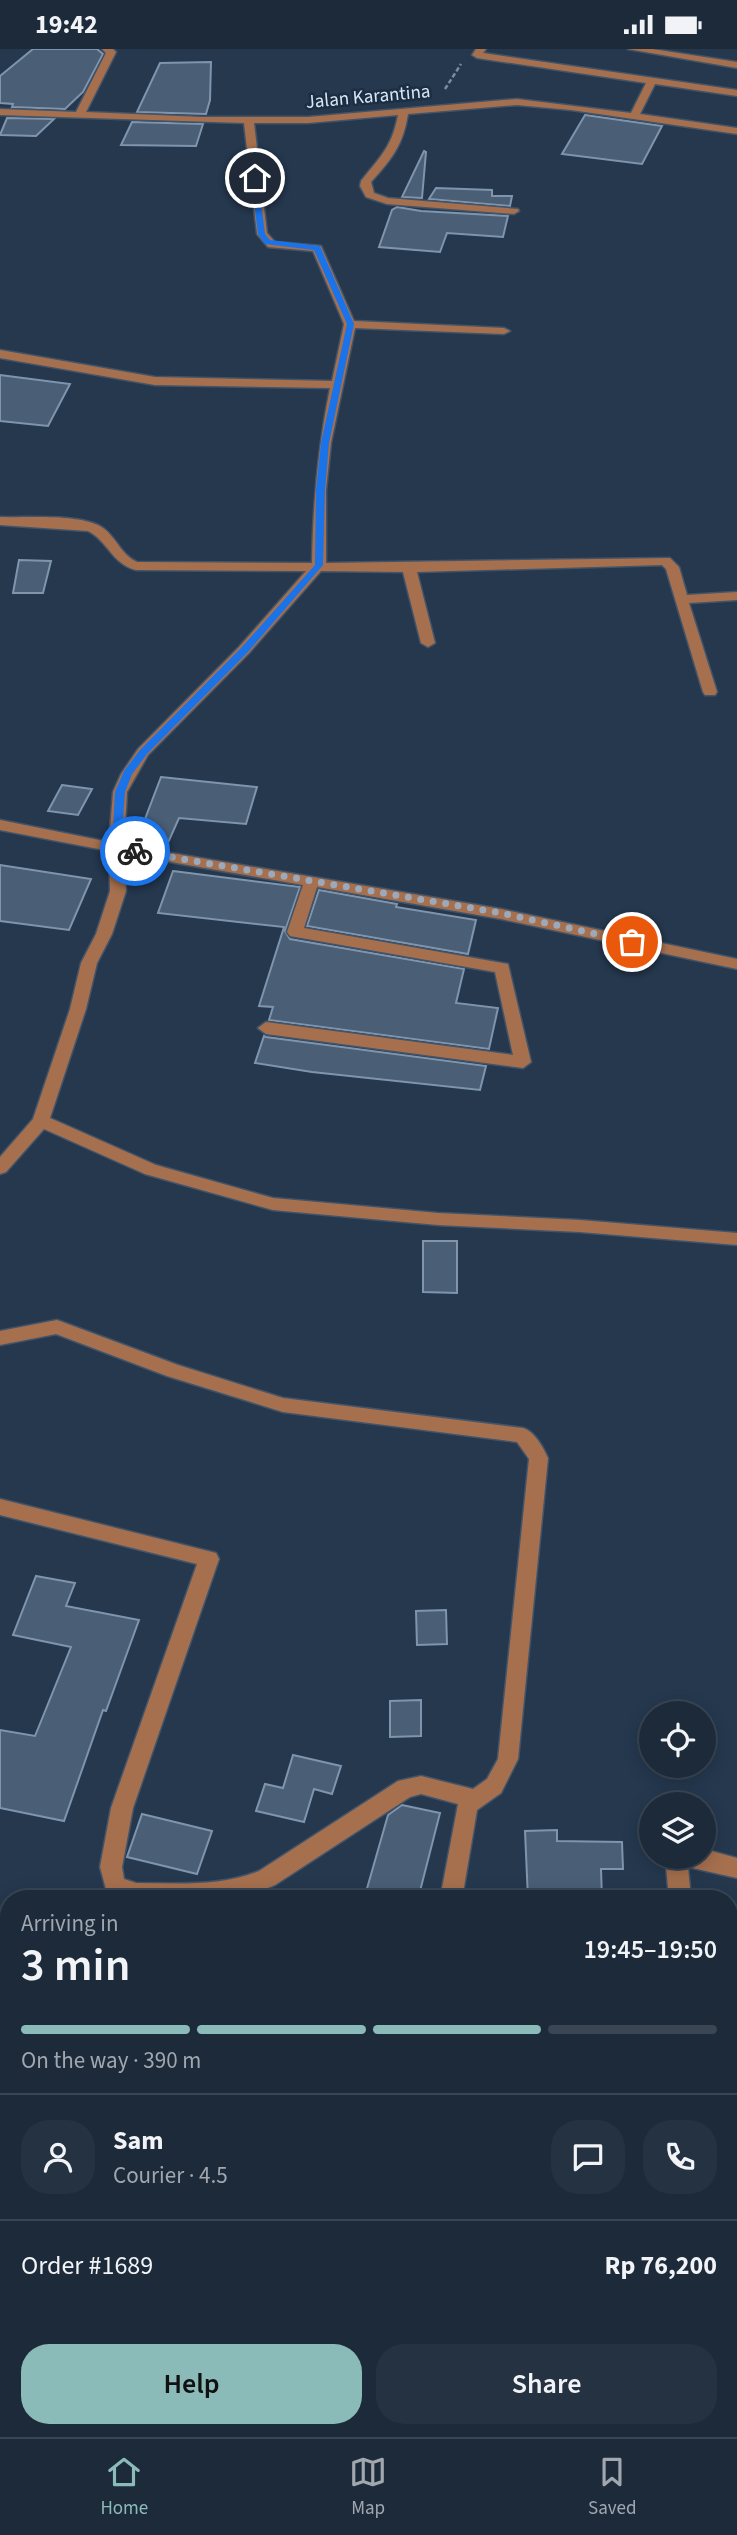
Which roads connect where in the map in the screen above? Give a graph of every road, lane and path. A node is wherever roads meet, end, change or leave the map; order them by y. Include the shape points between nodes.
1 (107, 49) edge
2 (479, 52) edge
3 (664, 52) edge
4 (636, 60) edge
5 (737, 65) edge
6 (678, 70) junction
7 (652, 80) junction
8 (442, 93) dead end
9 (737, 93) edge
10 (404, 111) junction
11 (0, 112) edge
12 (80, 115) junction
13 (634, 116) junction
14 (249, 121) junction
15 (737, 131) edge
16 (514, 211) dead end
17 (350, 324) junction
18 (505, 331) dead end
19 (0, 354) edge
20 (336, 385) junction
21 (0, 521) edge
22 (319, 565) junction
23 (409, 568) junction
24 (737, 596) edge
25 (682, 599) junction
26 (428, 643) dead end
27 (710, 692) dead end
28 (0, 825) edge
29 (116, 848) junction
30 (312, 880) junction
31 (737, 964) edge
32 (266, 1028) dead end
33 (41, 1121) junction
34 (0, 1168) edge
35 (737, 1240) edge
36 (0, 1338) edge
37 (0, 1507) edge
38 (473, 1798) junction
39 (716, 1863) edge
40 (737, 1868) edge
41 (677, 1869) edge
42 (127, 1890) edge
43 (249, 1890) edge
44 (453, 1890) edge
45 (679, 1890) edge

1 - 12 street via 111,52
2 - 4 street
2 - 8 path via 467,54
3 - 4 street
3 - 6 street
4 - 7 street
5 - 6 street
6 - 7 street
6 - 9 street
7 - 13 street
10 - 13 street, Jalan Karantina via 517,102
10 - 14 street, Jalan Karantina
10 - 16 street via 398,137 366,181 370,195 387,201
11 - 12 street, Jalan Karantina
12 - 14 street, Jalan Karantina
13 - 15 street, Jalan Karantina
14 - 17 street via 262,234 272,245 317,248
17 - 18 street
17 - 20 street
19 - 20 street via 155,381
20 - 22 street via 320,490
21 - 22 street via 92,527 126,563 136,566
22 - 23 street
22 - 29 street via 128,773 120,792
23 - 25 street via 665,561 672,567
23 - 26 street
24 - 25 street
25 - 27 street
28 - 29 street
29 - 30 street
29 - 33 street via 118,891 89,963
30 - 31 street via 501,913
30 - 32 street via 295,932 502,968 523,1062
33 - 34 street
33 - 35 street via 151,1170 273,1204
36 - 38 street via 57,1327 173,1371 283,1405 523,1435 539,1458 508,1759 493,1788
37 - 42 street via 209,1559 122,1808 112,1876 115,1886
38 - 43 street via 421,1785 405,1788
38 - 44 street
39 - 40 street
41 - 45 street

